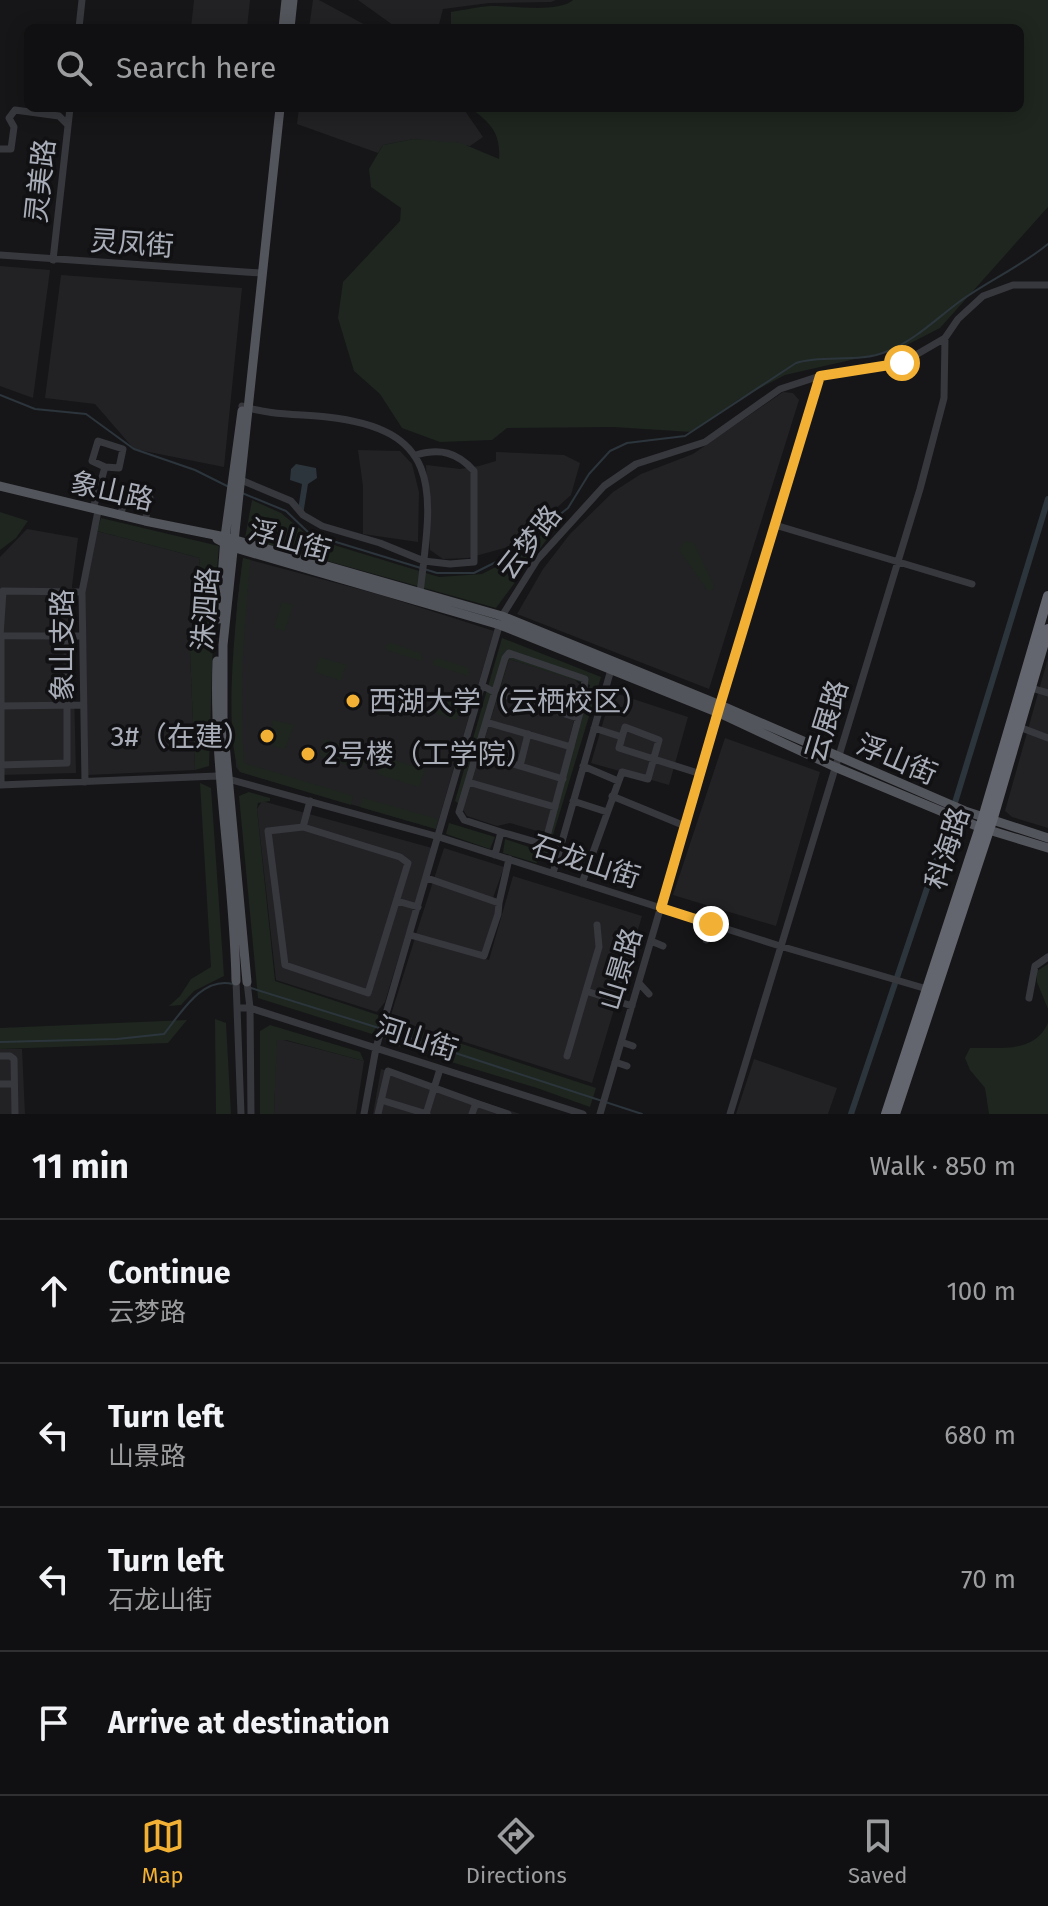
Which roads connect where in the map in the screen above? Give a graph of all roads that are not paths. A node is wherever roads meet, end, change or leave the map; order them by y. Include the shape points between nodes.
1 (82, 0) edge
2 (286, 0) edge
3 (293, 0) edge
4 (79, 24) edge
5 (283, 24) edge
6 (290, 24) edge
7 (24, 111) edge
8 (30, 112) edge
9 (70, 112) edge
10 (277, 112) edge
11 (68, 125) junction
12 (0, 149) edge
13 (0, 255) edge
14 (53, 260) junction
15 (258, 273) junction
16 (1048, 285) edge
17 (945, 338) junction
18 (820, 376) junction
19 (245, 407) junction
20 (416, 455) junction
21 (105, 467) junction
22 (0, 486) edge
23 (237, 489) junction
24 (96, 510) junction
25 (120, 516) junction
26 (145, 521) junction
27 (775, 525) junction
28 (226, 541) junction
29 (898, 560) junction
30 (423, 567) junction
31 (972, 584) dead end
32 (82, 592) junction
33 (420, 593) junction
34 (1048, 596) edge
35 (501, 621) junction
36 (1048, 629) edge
37 (0, 636) edge
38 (67, 636) junction
39 (82, 636) junction
40 (612, 667) junction
41 (483, 686) junction
42 (1031, 688) junction
43 (494, 692) junction
44 (1048, 693) edge
45 (68, 705) junction
46 (83, 705) junction
47 (0, 706) edge
48 (719, 709) junction
49 (578, 718) junction
50 (486, 722) junction
51 (1019, 727) junction
52 (594, 728) junction
53 (528, 734) junction
54 (622, 737) junction
55 (1048, 738) edge
56 (571, 747) junction
57 (477, 753) junction
58 (654, 759) junction
59 (837, 763) junction
60 (1, 765) edge
61 (520, 766) junction
62 (583, 766) junction
63 (701, 774) junction
64 (226, 779) junction
65 (563, 779) junction
66 (618, 781) junction
67 (85, 782) junction
68 (468, 782) junction
69 (1, 785) edge
70 (612, 796) junction
71 (310, 801) junction
72 (573, 801) junction
73 (555, 807) junction
74 (607, 812) junction
75 (986, 824) junction
76 (685, 826) junction
77 (303, 827) junction
78 (501, 832) junction
79 (439, 837) junction
80 (1048, 838) edge
81 (1048, 848) edge
82 (495, 855) junction
83 (509, 859) junction
84 (553, 873) junction
85 (427, 878) junction
86 (582, 883) junction
87 (397, 901) junction
88 (499, 903) junction
89 (418, 907) junction
90 (661, 908) junction
91 (711, 924) junction
92 (597, 925) dead end
93 (410, 935) junction
94 (706, 940) dead end
95 (651, 941) junction
96 (663, 946) dead end
97 (780, 946) junction
98 (1048, 957) edge
99 (639, 983) junction
100 (241, 987) junction
101 (927, 989) junction
102 (586, 991) junction
103 (649, 994) dead end
104 (1029, 998) dead end
105 (632, 1006) junction
106 (237, 1008) junction
107 (250, 1008) junction
108 (621, 1042) junction
109 (633, 1046) dead end
110 (376, 1048) junction
111 (0, 1056) edge
112 (567, 1056) dead end
113 (615, 1062) junction
114 (627, 1066) dead end
115 (440, 1069) junction
116 (0, 1084) edge
117 (14, 1084) junction
118 (435, 1087) junction
119 (381, 1100) junction
120 (476, 1103) junction
121 (15, 1114) edge
122 (241, 1114) edge
123 (251, 1114) edge
124 (364, 1114) edge
125 (378, 1114) edge
126 (426, 1114) edge
127 (472, 1114) edge
128 (508, 1114) edge
129 (583, 1114) edge
130 (600, 1114) edge
131 (730, 1114) edge
132 (886, 1114) edge
133 (895, 1114) edge

1 - 4 street
2 - 5 main road
3 - 6 main road
7 - 12 street via 15,110 9,118 14,127 11,149
8 - 11 street via 59,116
9 - 11 street, 灵美路
10 - 15 main road, 洙泗路
11 - 14 street, 灵美路
13 - 14 street, 灵凤街
14 - 15 street, 灵凤街
15 - 19 main road, 洙泗路
16 - 17 street, 云梦路 via 1013,285 983,296
17 - 18 street, 云梦路 via 902,363
17 - 29 street, 云展路 via 944,398
18 - 27 street, 山景路
18 - 35 street, 云梦路 via 780,389 705,442 636,464 604,486 537,560
19 - 20 street via 368,424 397,437
19 - 23 main road, 洙泗路
20 - 30 street via 427,509
20 - 30 street via 431,451 461,457 474,471 474,562
21 - 21 street via 92,461 98,441 123,449 119,468
21 - 24 street, 象山支路
22 - 24 main road, 象山路
23 - 28 main road, 洙泗路
23 - 30 street via 291,501 322,526 380,543
24 - 25 main road, 象山路
24 - 32 street, 象山支路
25 - 26 main road, 象山路
25 - 26 street via 127,493 150,498
26 - 28 main road, 象山路
27 - 29 street
27 - 48 street, 山景路
28 - 33 main road, 浮山街
28 - 35 main road, 浮山街
28 - 64 main road, 洙泗路 via 216,707
29 - 31 street
29 - 59 street, 云展路
30 - 33 street
32 - 37 street via 3,591
32 - 39 street, 象山支路
33 - 35 main road, 浮山街
34 - 75 highway, 科海路
35 - 40 main road, 浮山街
35 - 41 street, 云梦路
36 - 42 highway, 科海路
37 - 38 street
37 - 47 street
38 - 39 street
38 - 45 street
39 - 46 street, 象山支路
40 - 48 main road, 浮山街
40 - 52 street
41 - 43 street
41 - 79 street, 云梦路
42 - 44 street
42 - 51 highway, 科海路
43 - 49 street
43 - 49 street via 509,653 585,679
43 - 50 street
45 - 46 street
45 - 47 street
45 - 60 street via 67,763
46 - 67 street, 象山支路
47 - 60 street
48 - 59 main road, 浮山街
48 - 63 street, 山景路
49 - 56 street
50 - 53 street
50 - 57 street
51 - 55 street
51 - 75 highway, 科海路
52 - 54 street
52 - 62 street
53 - 56 street
53 - 61 street
54 - 58 street via 619,748
54 - 58 street via 625,727 659,740
56 - 65 street
57 - 61 street
57 - 68 street
58 - 63 street
58 - 66 street via 648,779 622,772
59 - 75 main road, 浮山街
59 - 97 street, 云展路
60 - 69 street
61 - 65 street
62 - 66 street
62 - 72 street
63 - 76 street, 山景路
64 - 67 street, 石龙山街
64 - 71 street, 石龙山街
64 - 100 main road, 洙泗路
65 - 73 street
66 - 70 street
67 - 69 street, 石龙山街
68 - 73 street
68 - 78 street via 459,812 464,820
70 - 74 street
70 - 76 street
71 - 77 street
71 - 79 street, 石龙山街
72 - 74 street
72 - 84 street
73 - 78 street via 546,840
74 - 86 street
75 - 80 main road, 浮山街
75 - 81 main road, 浮山街
75 - 101 highway, 科海路
75 - 133 highway, 科海路
76 - 90 street, 山景路
77 - 87 street via 408,863
77 - 87 street via 268,831 285,965 368,993
78 - 82 street
79 - 82 street, 石龙山街
79 - 85 street, 云梦路
82 - 83 street, 石龙山街
83 - 84 street, 石龙山街
83 - 88 street
84 - 86 street, 石龙山街
85 - 88 street
85 - 89 street, 云梦路
86 - 90 street, 石龙山街
87 - 89 street
88 - 93 street via 484,956
89 - 93 street, 云梦路
90 - 91 street, 石龙山街
90 - 95 street, 山景路
91 - 94 street
91 - 97 street, 石龙山街
92 - 102 street via 599,947
93 - 110 street, 云梦路
95 - 96 street
95 - 99 street, 山景路
97 - 101 street, 石龙山街
97 - 131 street, 云展路
98 - 104 street via 1035,966
99 - 103 street
99 - 105 street, 山景路
100 - 106 street, 洙泗路
100 - 107 street, 洙泗路
101 - 132 highway, 科海路
102 - 105 street
102 - 112 street
105 - 108 street, 山景路
106 - 107 street, 河山街
106 - 122 street, 洙泗路
107 - 110 street, 河山街
107 - 123 street, 洙泗路
108 - 109 street
108 - 113 street, 山景路
110 - 115 street, 河山街
110 - 124 street, 云梦路
111 - 117 street via 14,1059
113 - 114 street
113 - 130 street, 山景路
115 - 118 street
115 - 129 street, 河山街
116 - 117 street
117 - 121 street
118 - 119 street via 388,1071
118 - 120 street
118 - 126 street
119 - 125 street
119 - 126 street
120 - 127 street
120 - 128 street

